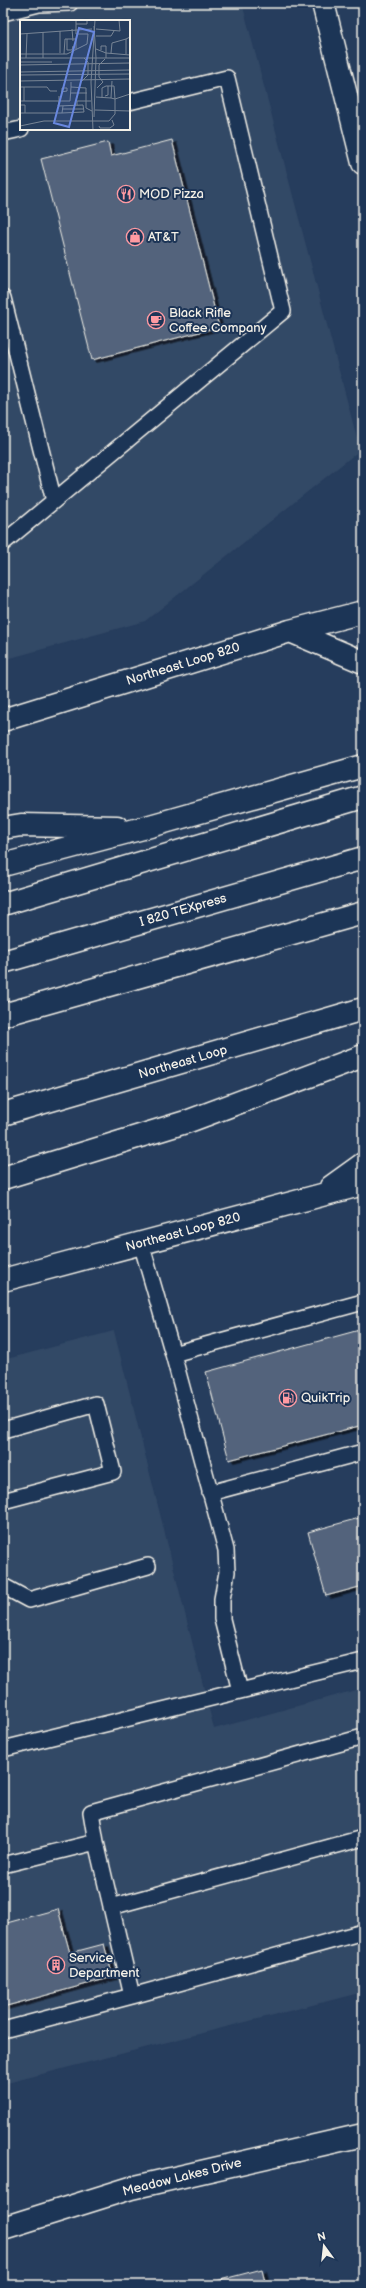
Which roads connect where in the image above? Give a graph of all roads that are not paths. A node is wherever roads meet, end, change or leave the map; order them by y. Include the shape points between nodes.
1 (70, 3) edge
2 (323, 3) edge
3 (39, 4) edge
4 (3, 12) edge
5 (130, 102) edge
6 (20, 129) edge
7 (3, 133) edge
8 (363, 163) edge
9 (3, 298) edge
10 (54, 501) junction
11 (3, 543) edge
12 (363, 612) edge
13 (290, 631) junction
14 (363, 662) edge
15 (3, 720) edge
16 (363, 766) edge
17 (363, 798) edge
18 (3, 828) edge
19 (143, 828) junction
20 (363, 858) edge
21 (3, 865) edge
22 (3, 904) edge
23 (363, 913) edge
24 (3, 962) edge
25 (363, 1009) edge
26 (3, 1015) edge
27 (363, 1056) edge
28 (3, 1114) edge
29 (363, 1164) edge
30 (3, 1178) edge
31 (363, 1184) edge
32 (320, 1195) junction
33 (141, 1243) junction
34 (3, 1280) edge
35 (363, 1302) edge
36 (173, 1354) junction
37 (3, 1430) edge
38 (363, 1452) edge
39 (210, 1493) junction
40 (3, 1501) edge
41 (148, 1566) dead end
42 (3, 1586) edge
43 (363, 1660) edge
44 (240, 1691) junction
45 (363, 1737) edge
46 (3, 1749) edge
47 (363, 1838) edge
48 (96, 1842) junction
49 (3, 1866) edge
50 (112, 1908) junction
51 (363, 1932) edge
52 (132, 1996) junction
53 (3, 2030) edge
54 (363, 2135) edge
55 (3, 2228) edge

1 - 3 lane
2 - 8 main road
3 - 4 lane
5 - 10 lane via 227,78 283,311
6 - 7 lane
9 - 10 lane
10 - 11 lane
12 - 13 main road, Northeast Loop 820
13 - 14 main road
13 - 15 main road, Northeast Loop 820
16 - 19 main road
17 - 22 main road
18 - 19 main road via 21,825
19 - 21 main road
20 - 24 main road, I 820 TEXpress
23 - 26 main road
25 - 28 main road, Northeast Loop
27 - 30 main road via 189,1121
29 - 32 main road
31 - 32 main road, Northeast Loop 820
32 - 33 main road, Northeast Loop 820
33 - 34 main road, Northeast Loop 820
33 - 36 lane
35 - 36 lane
36 - 39 lane
37 - 40 lane via 96,1404 113,1472
38 - 39 lane
39 - 44 lane via 226,1550 227,1572 222,1599 222,1619
41 - 42 lane via 29,1600
43 - 44 lane
44 - 46 lane
45 - 48 lane via 92,1812
47 - 50 lane
48 - 49 lane
48 - 50 lane
50 - 52 lane
51 - 52 lane
52 - 53 lane
54 - 55 main road, Meadow Lakes Drive via 131,2188

